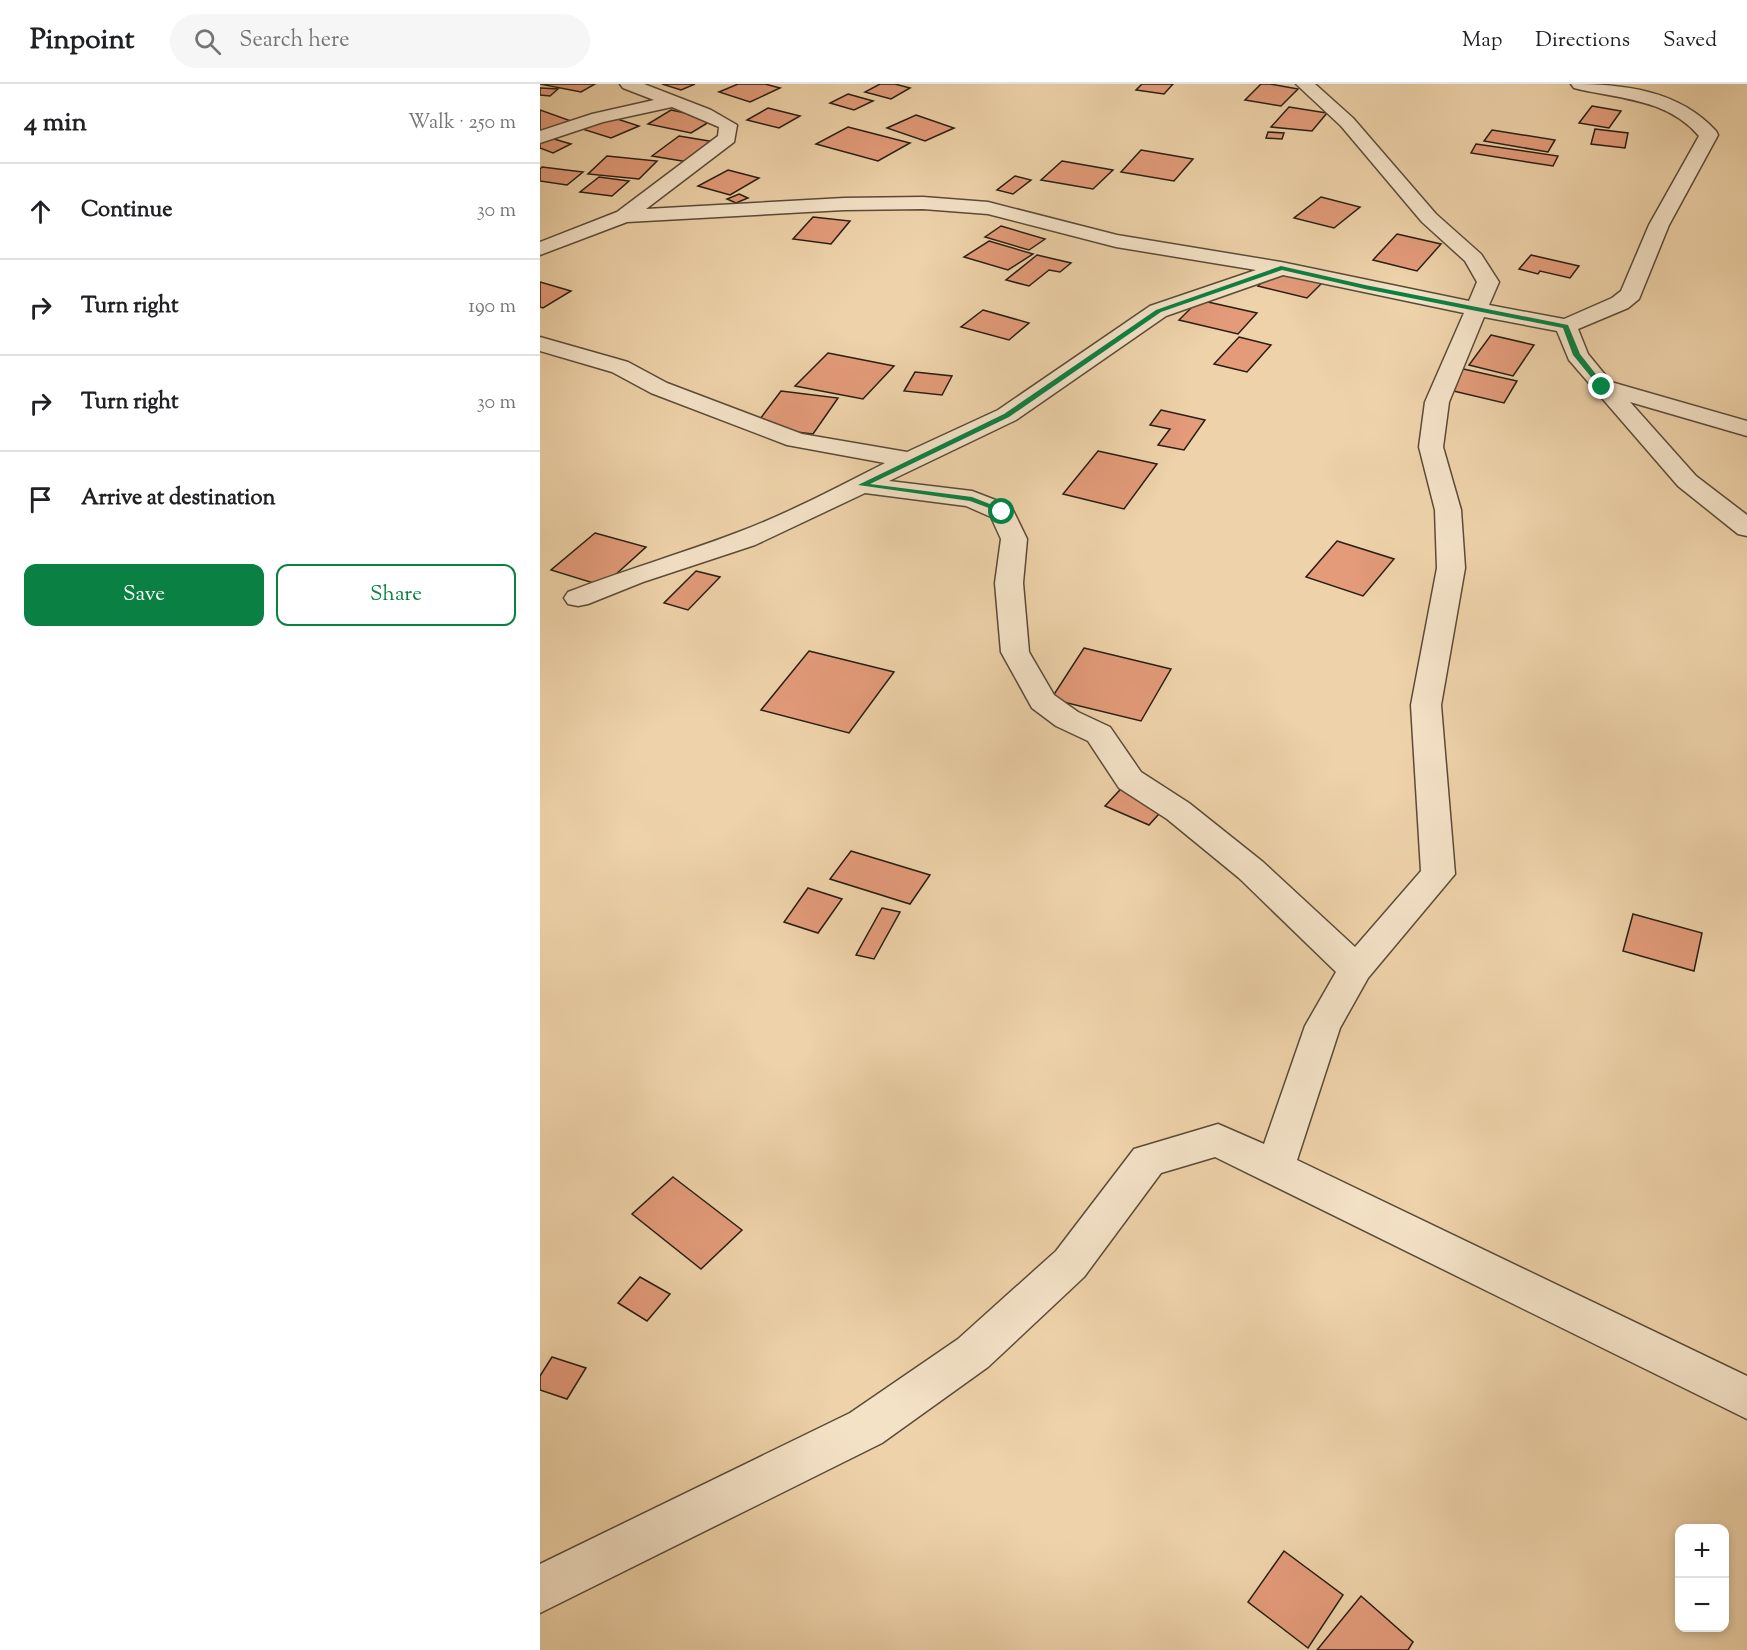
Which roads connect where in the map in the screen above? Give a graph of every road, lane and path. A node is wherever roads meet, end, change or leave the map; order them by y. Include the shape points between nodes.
1 (629, 84) edge
2 (1305, 84) edge
3 (1580, 84) edge
4 (669, 102) junction
5 (540, 137) edge
6 (624, 216) junction
7 (540, 249) edge
8 (1281, 268) junction
9 (1477, 310) junction
10 (1566, 326) junction
11 (540, 344) edge
12 (1602, 387) junction
13 (1747, 429) edge
14 (910, 459) junction
15 (861, 485) junction
16 (1747, 528) edge
17 (579, 598) dead end
18 (1356, 969) junction
19 (1275, 1167) junction
20 (1747, 1398) edge
21 (540, 1589) edge

1 - 4 street
2 - 9 street via 1347,122 1430,218 1474,258 1488,282
3 - 10 street via 1681,109 1700,122 1709,135 1659,225 1631,294 1620,303
4 - 5 street via 598,118
4 - 6 street via 728,125 728,138
6 - 7 street
6 - 8 street via 844,204 923,203 988,208 1116,241
8 - 9 street
8 - 14 street via 1158,311 1007,415
9 - 10 street
9 - 18 street via 1437,402 1431,447 1448,510 1452,568 1426,705 1438,874
10 - 12 street via 1577,355
11 - 14 street via 620,367 659,388 796,440
12 - 13 street
12 - 16 street via 1687,481
14 - 15 street
15 - 17 street via 746,539
15 - 18 street via 972,499 1002,512 1014,539 1009,583 1015,652 1043,700 1067,719 1099,734 1130,780 1178,811 1251,870
18 - 19 street via 1323,1026
19 - 20 street
19 - 21 street via 1218,1140 1148,1161 1070,1264 973,1353 866,1428

